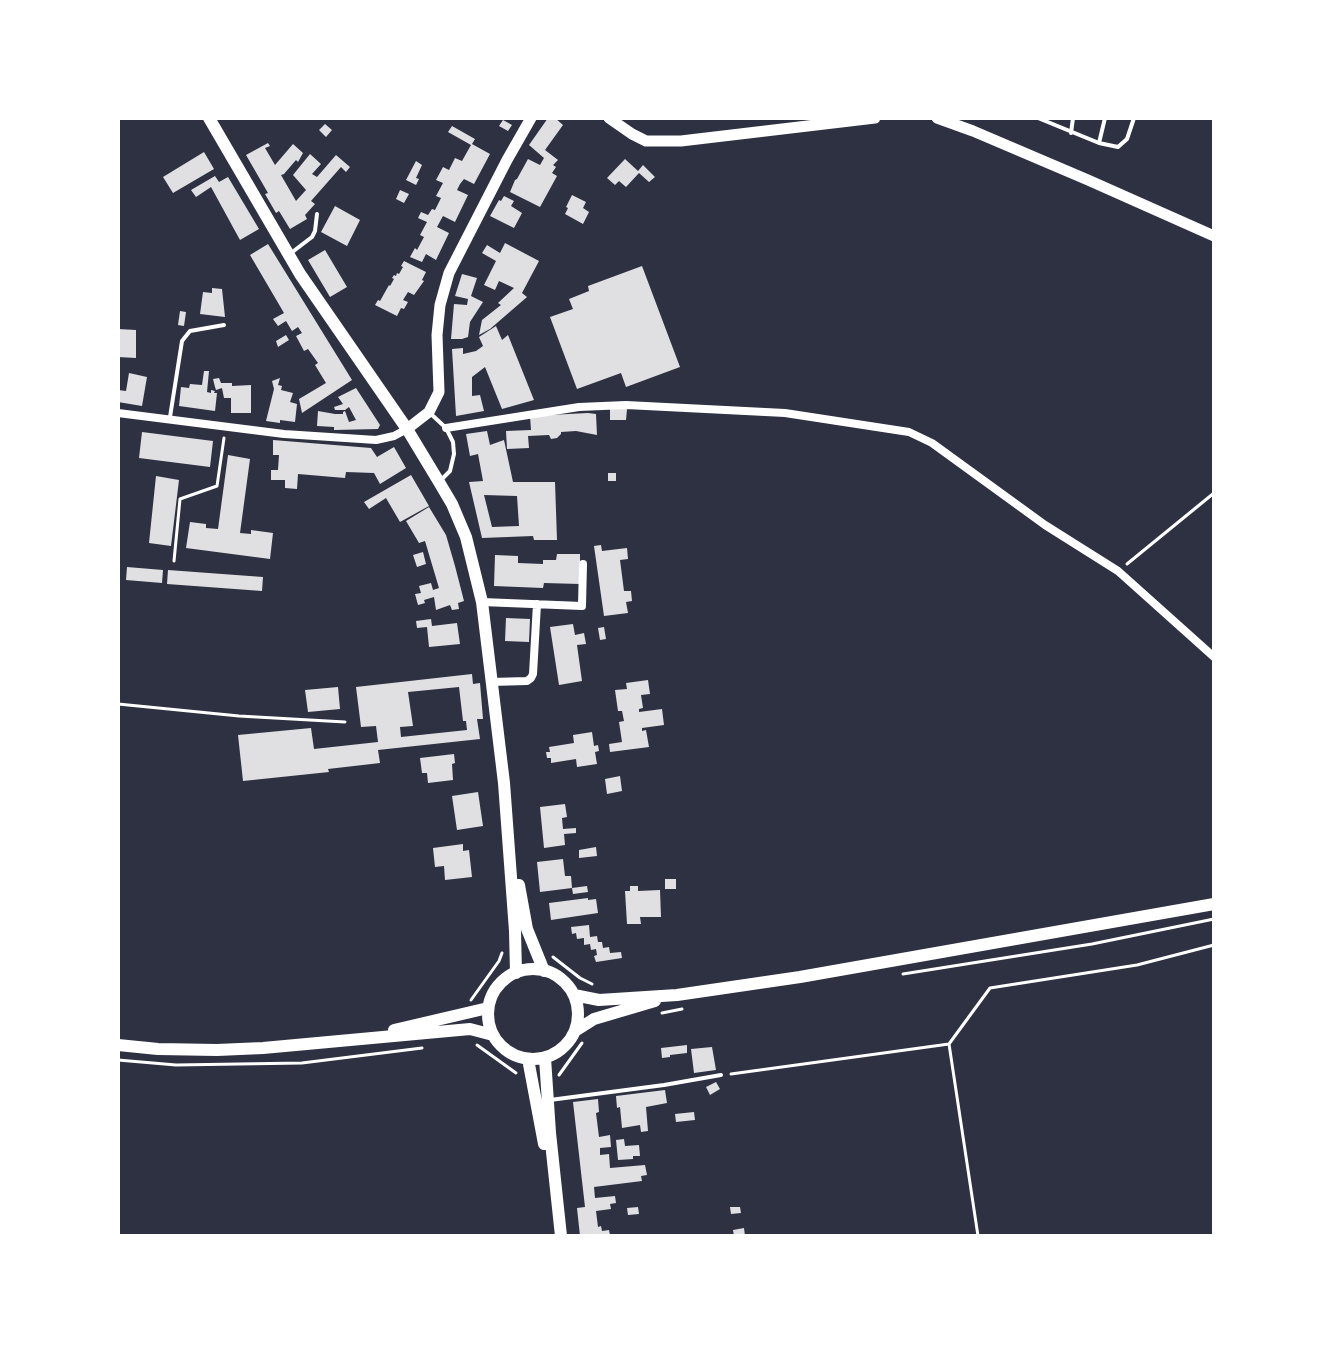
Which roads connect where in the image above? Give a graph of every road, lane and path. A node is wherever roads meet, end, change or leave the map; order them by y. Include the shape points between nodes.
1 (209, 118) edge
2 (531, 118) edge
3 (609, 118) edge
4 (875, 118) edge
5 (937, 118) edge
6 (1038, 118) edge
7 (1073, 118) edge
8 (1105, 118) edge
9 (1134, 118) edge
10 (1071, 133) junction
11 (1099, 143) junction
12 (317, 214) dead end
13 (1214, 236) edge
14 (289, 255) junction
15 (224, 325) dead end
16 (429, 412) junction
17 (118, 413) edge
18 (169, 420) junction
19 (225, 427) junction
20 (446, 428) junction
21 (407, 429) junction
22 (439, 482) junction
23 (1214, 493) edge
24 (174, 561) dead end
25 (583, 564) dead end
26 (1118, 571) junction
27 (482, 602) junction
28 (537, 604) junction
29 (1214, 657) edge
30 (491, 682) junction
31 (118, 704) edge
32 (345, 722) dead end
33 (509, 835) junction
34 (1214, 904) edge
35 (1214, 919) edge
36 (1214, 945) edge
37 (534, 946) junction
38 (515, 949) junction
39 (544, 971) junction
40 (516, 973) junction
41 (896, 975) dead end
42 (574, 995) junction
43 (677, 995) junction
44 (599, 1000) junction
45 (488, 1008) junction
46 (687, 1008) dead end
47 (467, 1014) junction
48 (660, 1014) dead end
49 (470, 1029) junction
50 (493, 1035) junction
51 (580, 1035) junction
52 (341, 1042) junction
53 (949, 1044) junction
54 (118, 1045) edge
55 (545, 1058) junction
56 (528, 1059) junction
57 (721, 1075) joint
58 (546, 1078) junction
59 (531, 1080) junction
60 (547, 1100) junction
61 (557, 1206) junction
62 (561, 1236) edge
63 (978, 1236) edge

1 - 14 main road
2 - 16 street via 443,287 437,335 440,388
3 - 4 street via 646,141 681,141
5 - 13 street
6 - 10 lane
7 - 10 lane
8 - 11 lane
9 - 11 lane via 1127,139 1118,147
10 - 11 lane
12 - 14 lane via 312,237
14 - 21 main road
15 - 18 lane via 190,331 182,341
16 - 20 lane
16 - 21 street
17 - 18 street
18 - 19 street
19 - 21 street via 376,440
19 - 24 path via 217,486 180,499
20 - 22 lane via 454,454 450,471
20 - 26 street via 515,415 626,405 785,413 909,432
21 - 22 main road
22 - 27 main road via 466,537
23 - 26 path
25 - 28 street via 582,606
26 - 29 street
27 - 28 street
27 - 30 main road
28 - 30 street via 531,678
30 - 33 main road
31 - 32 path
33 - 37 main road
33 - 38 main road
34 - 43 main road
35 - 41 path
36 - 53 path via 1137,965 990,988
37 - 39 main road
37 - 44 path via 541,944 596,986
38 - 40 main road
38 - 47 path via 503,950 467,1004
39 - 40 main road
39 - 42 main road via 567,984
40 - 45 main road via 498,987
42 - 44 main road
42 - 51 main road
43 - 44 main road
43 - 51 main road via 594,1019
45 - 47 main road
45 - 50 main road
46 - 48 path
47 - 52 main road
49 - 50 main road
49 - 52 main road
49 - 59 path via 472,1042 522,1081
50 - 56 main road via 508,1051
51 - 55 main road
51 - 58 path via 558,1077
52 - 54 main road via 217,1050
53 - 57 path
53 - 63 path
55 - 56 main road
55 - 58 main road
56 - 59 main road
57 - 60 lane
58 - 60 main road
59 - 61 main road
60 - 61 main road
61 - 62 main road

